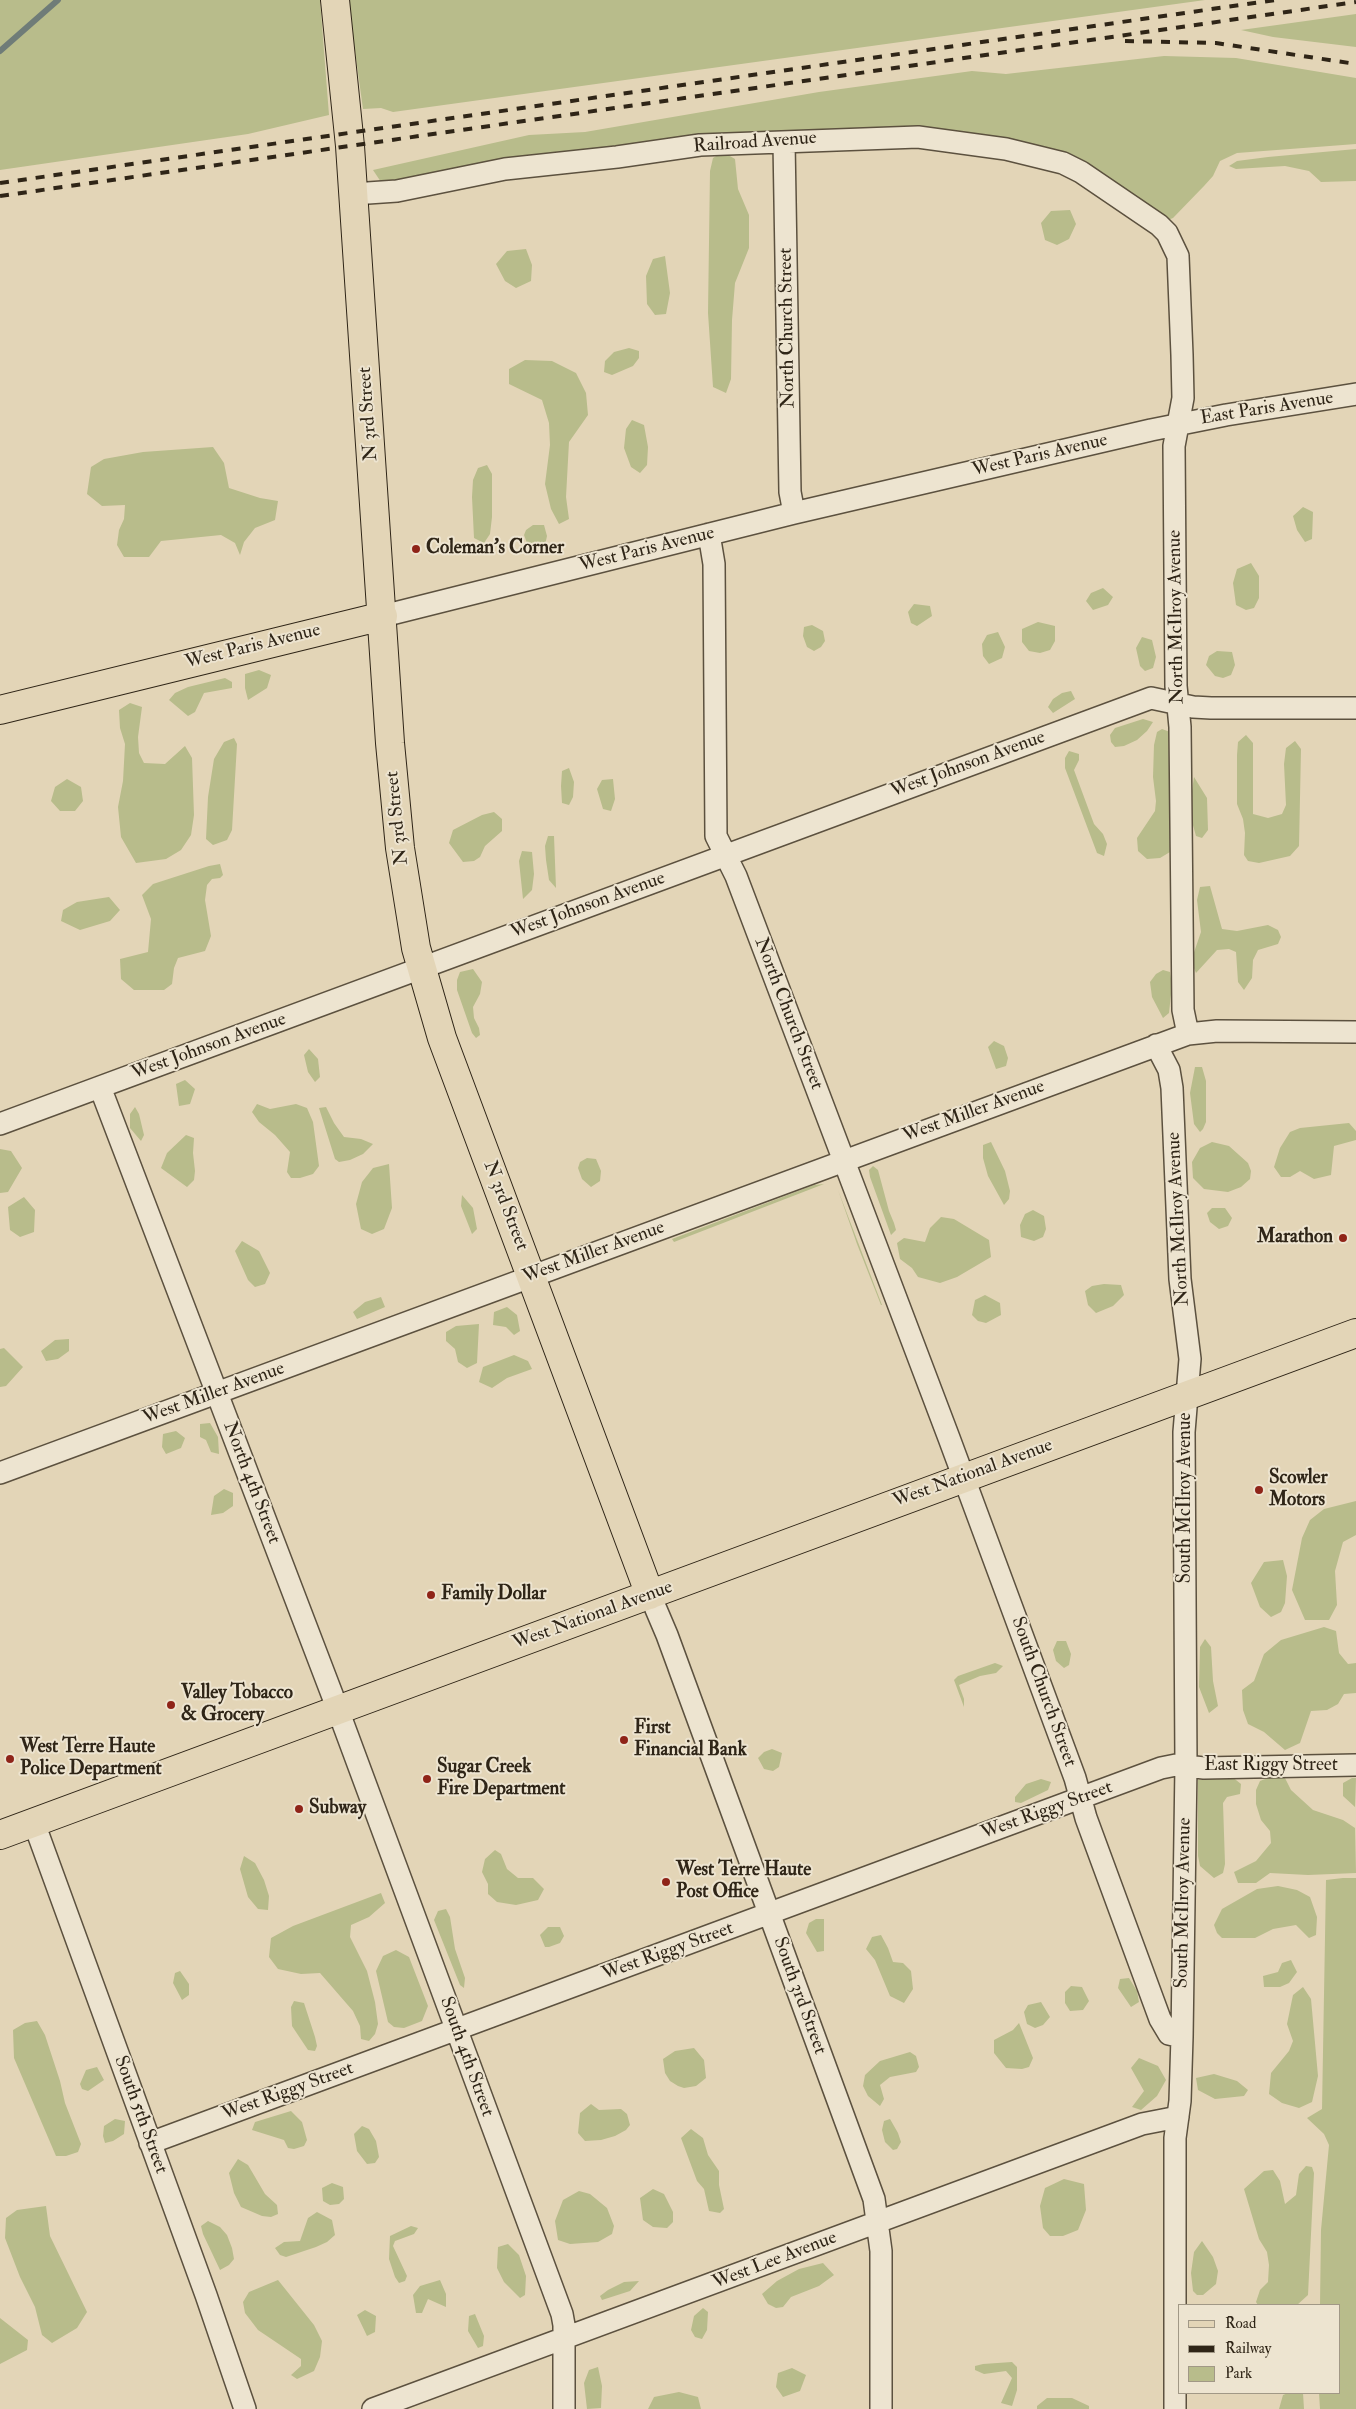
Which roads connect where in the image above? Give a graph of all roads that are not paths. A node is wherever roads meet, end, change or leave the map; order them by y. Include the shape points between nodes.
1 (335, 0) edge
2 (784, 142) junction
3 (353, 194) junction
4 (1144, 214) joint
5 (1356, 394) edge
6 (1178, 424) junction
7 (794, 513) junction
8 (709, 534) junction
9 (382, 616) junction
10 (1178, 704) junction
11 (1356, 708) edge
12 (0, 710) edge
13 (725, 855) junction
14 (422, 968) junction
15 (1356, 1032) edge
16 (1188, 1034) junction
17 (1156, 1045) junction
18 (100, 1088) junction
19 (0, 1124) edge
20 (843, 1160) junction
21 (532, 1276) junction
22 (1356, 1333) edge
23 (217, 1393) junction
24 (1187, 1396) junction
25 (0, 1473) edge
26 (964, 1477) junction
27 (650, 1595) junction
28 (338, 1710) junction
29 (1186, 1765) junction
30 (1356, 1766) edge
31 (1081, 1798) junction
32 (34, 1823) junction
33 (0, 1835) edge
34 (769, 1915) junction
35 (456, 2030) junction
36 (1182, 2037) junction
37 (1178, 2117) junction
38 (150, 2142) junction
39 (878, 2222) junction
40 (564, 2339) junction
41 (245, 2409) edge
42 (373, 2409) edge
43 (564, 2409) edge
44 (881, 2409) edge
45 (1176, 2409) edge

1 - 3 main road, N 3rd Street
2 - 3 street, Railroad Avenue via 700,146 548,163 397,191
2 - 4 street, Railroad Avenue via 918,137 1006,148 1063,163
2 - 7 street, North Church Street via 790,492
3 - 9 main road, N 3rd Street
4 - 6 street, North McIlroy Avenue via 1167,233 1178,256 1183,398
5 - 6 street, East Paris Avenue
6 - 7 street, West Paris Avenue
6 - 10 street, North McIlroy Avenue via 1174,456
7 - 8 street, West Paris Avenue
8 - 9 street, West Paris Avenue
8 - 13 street, North Church Street via 714,564 716,836
9 - 12 main road, West Paris Avenue
9 - 14 main road, N 3rd Street via 400,848
10 - 11 street, West Johnson Avenue via 1211,708
10 - 13 street, West Johnson Avenue via 1151,698
10 - 16 street, North McIlroy Avenue via 1183,1010
13 - 14 street, West Johnson Avenue
13 - 20 street, North Church Street via 736,876
14 - 18 street, West Johnson Avenue
14 - 21 main road, N 3rd Street via 442,1038
15 - 16 street, West Miller Avenue via 1217,1031
16 - 17 street, West Miller Avenue
17 - 20 street, West Miller Avenue
17 - 24 street, North McIlroy Avenue via 1169,1070 1172,1088 1180,1279 1190,1359
18 - 19 street, West Johnson Avenue
18 - 23 street, North 4th Street
20 - 21 street, West Miller Avenue
20 - 26 street, North Church Street
21 - 23 street, West Miller Avenue
21 - 27 main road, N 3rd Street
22 - 24 main road, West National Avenue
23 - 25 street, West Miller Avenue
23 - 28 street, North 4th Street
24 - 26 main road, West National Avenue
24 - 29 street, South McIlroy Avenue via 1184,1432
26 - 27 main road, West National Avenue
26 - 31 street, South Church Street
27 - 28 main road, West National Avenue
27 - 34 street, South 3rd Street
28 - 32 main road, West National Avenue
28 - 35 street, South 4th Street
29 - 30 street, East Riggy Street via 1204,1768
29 - 31 street, West Riggy Street via 1161,1768
29 - 36 street, South McIlroy Avenue
31 - 34 street, West Riggy Street
31 - 36 street, South Church Street via 1160,2019 1169,2034
32 - 33 main road, West National Avenue
32 - 38 street, South 5th Street
34 - 35 street, West Riggy Street
34 - 39 street, South 3rd Street via 874,2199
35 - 38 street, West Riggy Street
35 - 40 street, South 4th Street via 562,2314
36 - 37 street, South McIlroy Avenue
37 - 39 street, West Lee Avenue via 1142,2124
37 - 45 street, South McIlroy Avenue via 1174,2138
38 - 41 street, South 5th Street
39 - 40 street, West Lee Avenue
39 - 44 street, South 3rd Street
40 - 42 street, West Lee Avenue
40 - 43 street, South 4th Street

